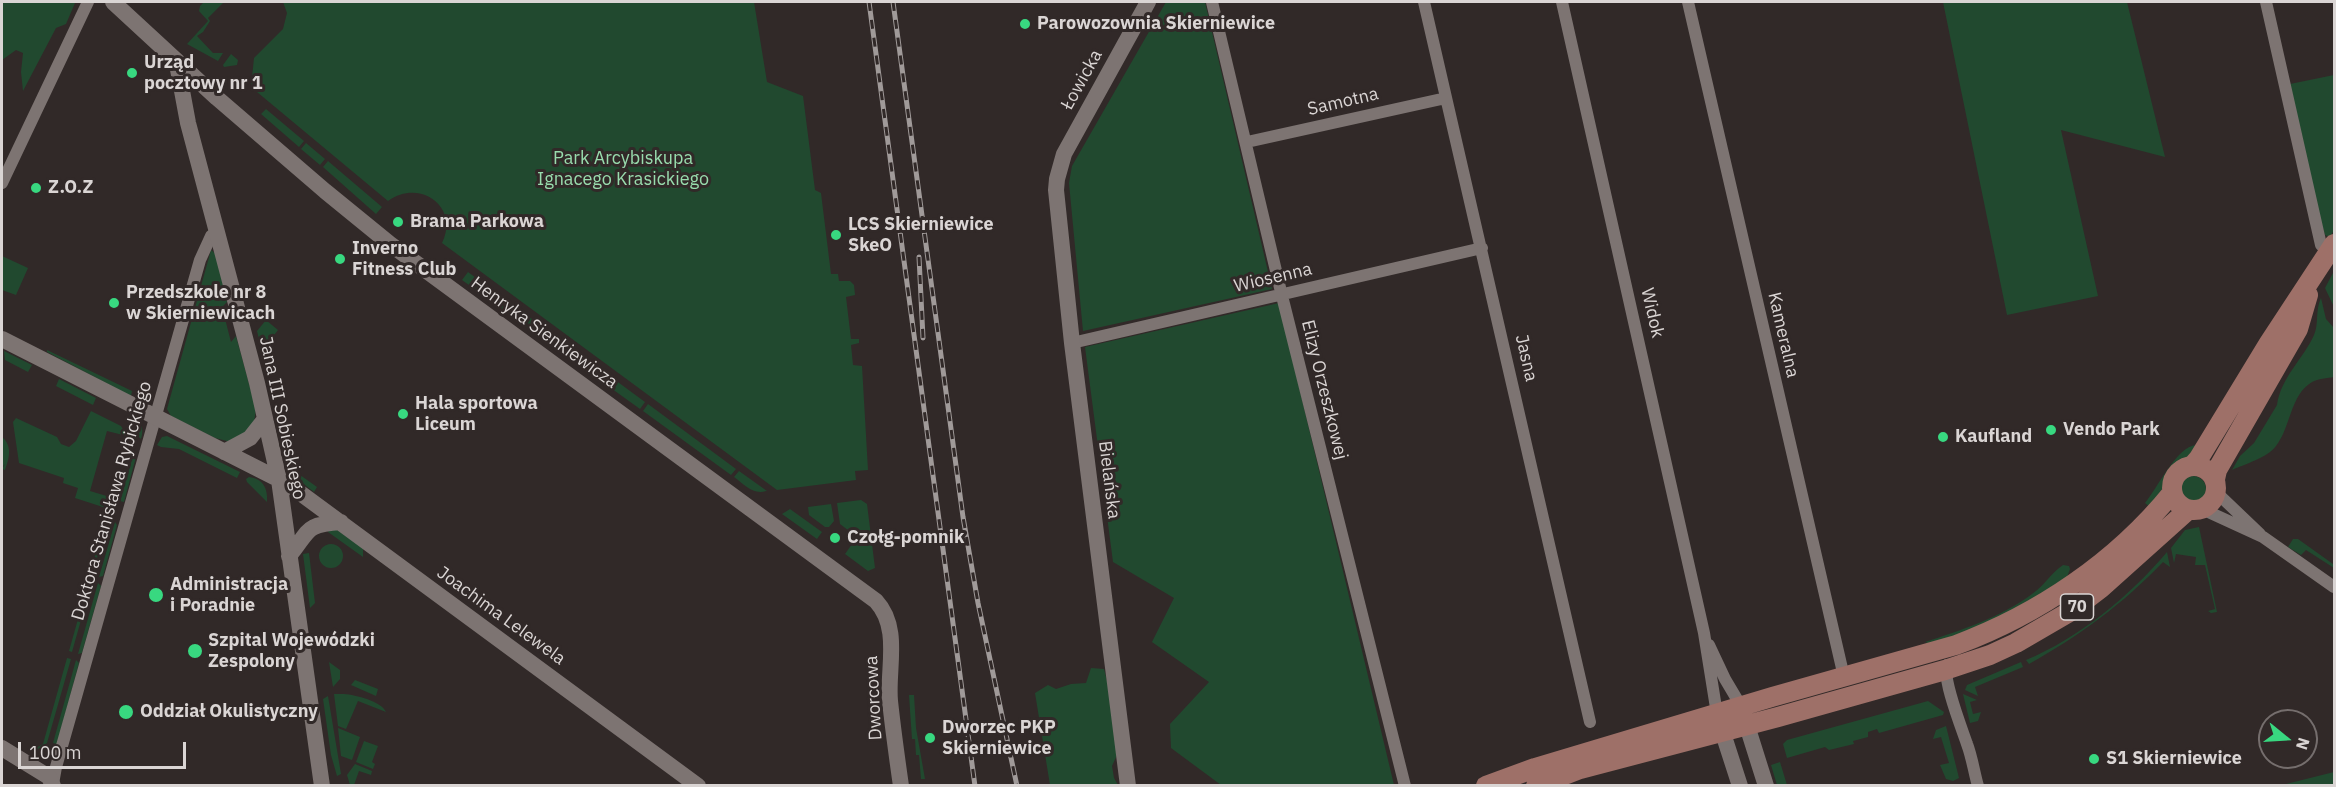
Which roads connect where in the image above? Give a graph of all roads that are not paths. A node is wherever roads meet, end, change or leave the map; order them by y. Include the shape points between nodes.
1 (88, 2) edge
2 (113, 2) edge
3 (1148, 2) edge
4 (1212, 2) edge
5 (1424, 2) edge
6 (1562, 2) edge
7 (1688, 2) edge
8 (2266, 2) edge
9 (177, 64) junction
10 (1446, 98) junction
11 (1247, 142) junction
12 (1057, 180) joint
13 (2, 183) edge
14 (218, 231) junction
15 (1482, 248) junction
16 (2332, 248) edge
17 (2312, 281) junction
18 (1282, 296) junction
19 (2, 339) edge
20 (1072, 343) junction
21 (155, 417) junction
22 (265, 419) junction
23 (224, 453) junction
24 (2192, 466) junction
25 (279, 480) junction
26 (2215, 485) junction
27 (2172, 493) junction
28 (2195, 509) junction
29 (341, 522) junction
30 (2263, 537) junction
31 (289, 556) junction
32 (2334, 587) edge
33 (882, 609) joint
34 (1704, 633) junction
35 (1956, 645) junction
36 (1945, 670) junction
37 (1844, 677) junction
38 (1744, 715) junction
39 (1590, 722) dead end
40 (1720, 722) junction
41 (2, 748) edge
42 (53, 785) edge
43 (1975, 785) edge
44 (322, 786) edge
45 (698, 786) edge
46 (901, 786) edge
47 (1128, 786) edge
48 (1405, 786) edge
49 (1486, 786) edge
50 (1536, 786) edge
51 (1740, 786) edge
52 (1766, 786) edge

1 - 13 street
2 - 9 street, Henryka Sienkiewicza
3 - 12 street, Łowicka via 1064,154
4 - 11 street, Elizy Orzeszkowej
5 - 10 street, Jasna
6 - 34 street, Widok
7 - 37 street, Kameralna
8 - 16 street via 2321,245
9 - 14 street, Jana III Sobieskiego via 188,123
9 - 33 street, Henryka Sienkiewicza via 390,244 863,591
10 - 11 street, Samotna
10 - 15 street, Jasna
11 - 18 street, Elizy Orzeszkowej
12 - 20 street, Bielańska
14 - 21 street, Doktora Stanisława Rybickiego via 211,236 200,260
14 - 22 street, Jana III Sobieskiego
15 - 18 street, Wiosenna
15 - 39 street, Jasna
16 - 17 main road
17 - 24 main road
17 - 26 main road via 2298,329 2217,470
18 - 20 street, Wiosenna
18 - 48 street, Elizy Orzeszkowej
19 - 21 street, Joachima Lelewela
20 - 47 street, Bielańska
21 - 23 street, Joachima Lelewela
21 - 42 street, Doktora Stanisława Rybickiego
22 - 23 street via 250,438
22 - 25 street, Jana III Sobieskiego
23 - 25 street, Joachima Lelewela
24 - 26 main road via 2203,467
24 - 27 main road via 2176,475
25 - 29 street, Joachima Lelewela
25 - 31 street, Jana III Sobieskiego
26 - 28 main road via 2209,505
26 - 30 street
27 - 28 main road via 2178,504
27 - 35 main road, 70 via 2123,545 2060,593 2012,621
28 - 30 street
28 - 36 main road, 70 via 2072,611 2016,643
29 - 31 street via 314,525
29 - 45 street, Joachima Lelewela
30 - 32 street
31 - 44 street, Jana III Sobieskiego
33 - 46 street, Dworcowa via 889,630 890,698
34 - 38 street, Widok
34 - 40 street, Widok
35 - 36 street
35 - 37 main road, 70
36 - 38 main road, 70
36 - 43 street
37 - 38 main road, 70
38 - 40 main road, 70
38 - 52 street, Widok
40 - 49 main road, 70 via 1535,768
40 - 50 main road, 70
40 - 51 street, Widok
41 - 42 street via 49,777

